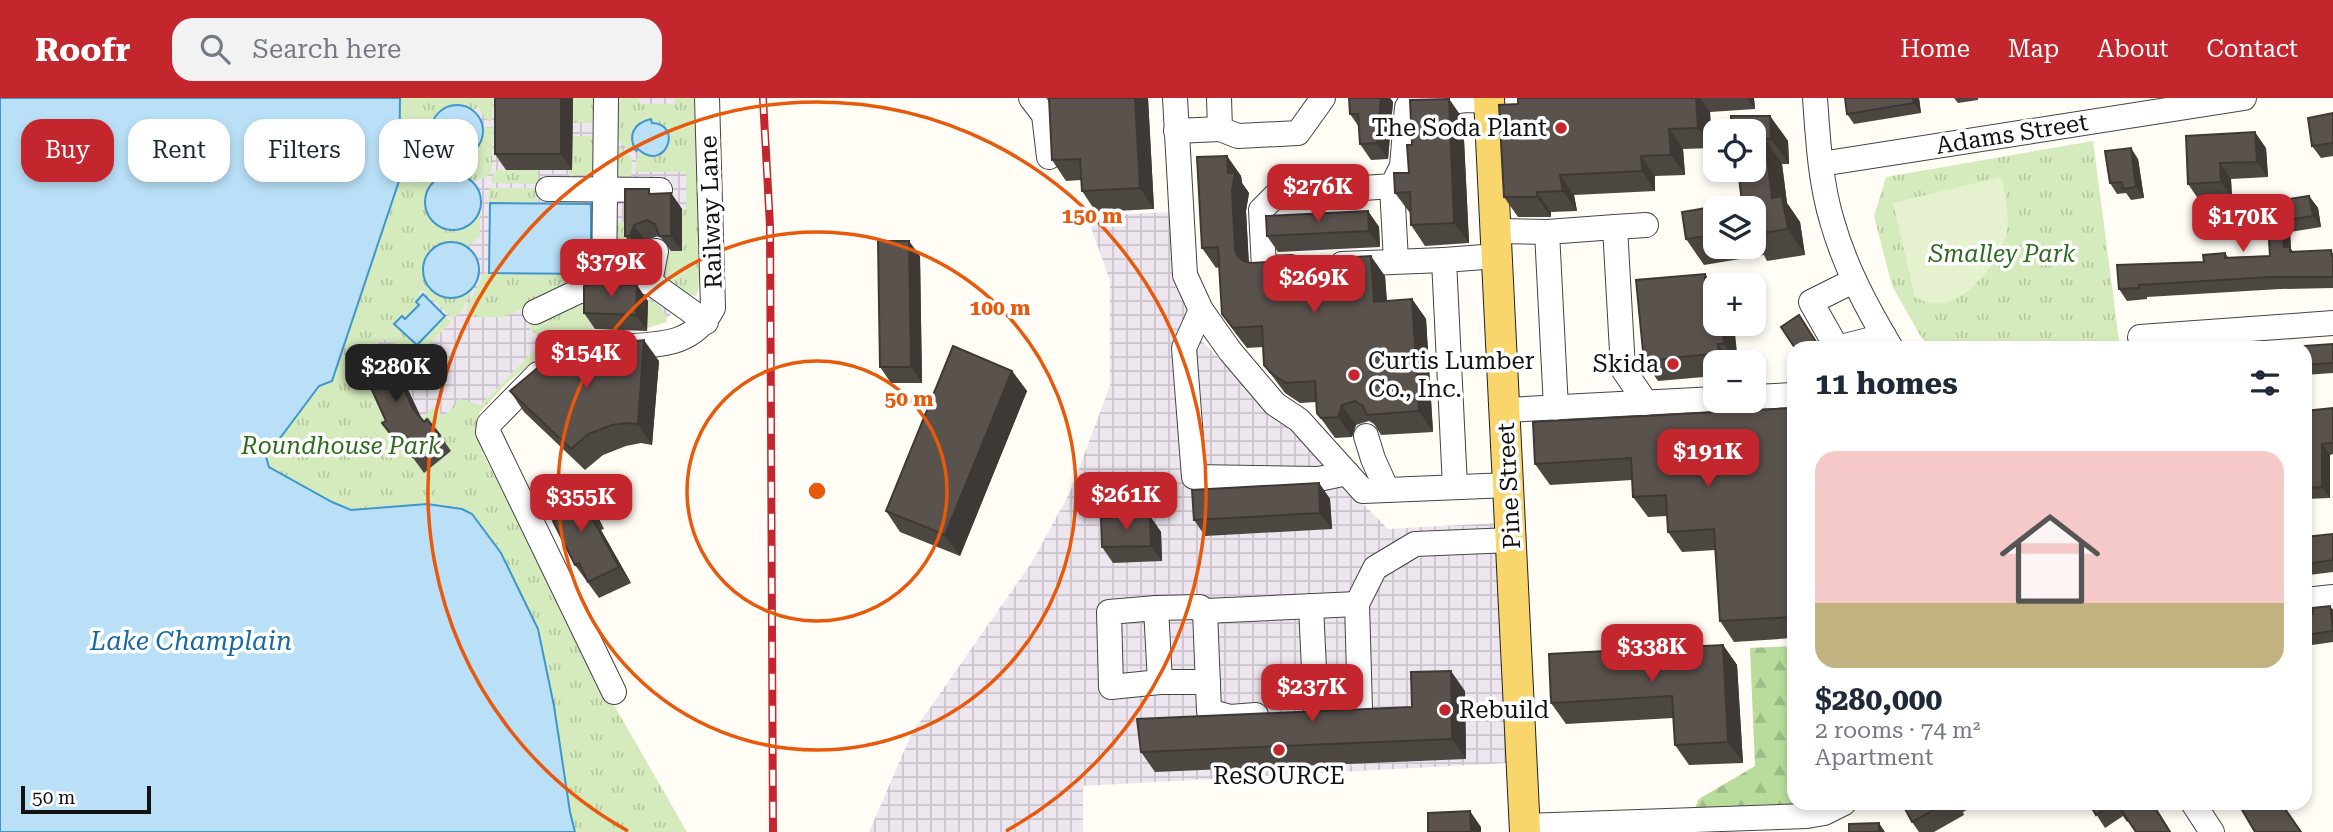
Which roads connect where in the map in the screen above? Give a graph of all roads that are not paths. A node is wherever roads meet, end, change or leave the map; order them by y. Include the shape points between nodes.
1 (606, 98) edge
2 (707, 98) edge
3 (1031, 98) edge
4 (1175, 98) edge
5 (1219, 98) edge
6 (1323, 98) edge
7 (1815, 98) edge
8 (2244, 98) edge
9 (1489, 99) edge
10 (2115, 108) edge
11 (1220, 129) junction
12 (1176, 131) junction
13 (1049, 157) edge
14 (1821, 164) junction
15 (1392, 186) junction
16 (548, 189) dead end
17 (605, 190) junction
18 (660, 190) edge
19 (1646, 225) dead end
20 (1615, 227) junction
21 (1547, 232) junction
22 (1496, 243) junction
23 (656, 251) dead end
24 (1444, 260) junction
25 (1396, 261) junction
26 (1853, 281) junction
27 (650, 282) junction
28 (604, 284) junction
29 (1201, 310) junction
30 (535, 312) dead end
31 (706, 322) junction
32 (2333, 323) edge
33 (2140, 337) dead end
34 (1833, 341) edge
35 (1886, 341) edge
36 (597, 350) edge
37 (554, 363) edge
38 (1787, 395) edge
39 (1766, 396) edge
40 (1703, 400) edge
41 (1646, 403) junction
42 (1556, 408) junction
43 (1505, 410) junction
44 (1366, 436) dead end
45 (1347, 473) junction
46 (1508, 485) junction
47 (1455, 487) junction
48 (1387, 490) junction
49 (1511, 540) junction
50 (2333, 597) edge
51 (2312, 599) edge
52 (1357, 604) junction
53 (1311, 606) junction
54 (1156, 608) junction
55 (1205, 611) junction
56 (1160, 682) junction
57 (1208, 682) junction
58 (614, 692) dead end
59 (1316, 711) junction
60 (1830, 810) edge
61 (2198, 810) edge
62 (1525, 829) edge
63 (2212, 832) edge

1 - 17 street
2 - 31 street, Railway Lane via 713,308
3 - 13 street via 1044,115
4 - 12 street
5 - 11 street
6 - 11 street via 1298,133 1238,136
7 - 14 street
8 - 10 street, Adams Street
9 - 15 street via 1407,107 1402,166
9 - 22 main road, Pine Street
10 - 14 street, Adams Street
11 - 12 street
12 - 29 street via 1185,275
14 - 26 street via 1831,220
15 - 25 street
15 - 25 street via 1277,194 1261,210 1264,268
16 - 17 street
17 - 18 street
17 - 28 street
19 - 20 street
20 - 21 street
20 - 41 street via 1623,369
21 - 22 street
21 - 42 street
22 - 24 street
22 - 43 main road, Pine Street
23 - 27 street
24 - 25 street
24 - 47 street
26 - 34 street via 1811,302
26 - 35 street
27 - 28 street
27 - 31 street
28 - 30 street
29 - 45 street via 1275,404 1298,420
29 - 45 street via 1184,348 1194,477 1319,479
31 - 36 street, Railway Lane via 695,332 663,344
32 - 33 street
37 - 58 street via 542,369 489,424 488,432
38 - 39 street
40 - 41 street
41 - 42 street
42 - 43 street
43 - 46 main road, Pine Street
44 - 48 street
45 - 48 street via 1363,491
46 - 47 street
46 - 49 main road, Pine Street
47 - 48 street
49 - 52 street via 1415,544 1375,568
49 - 62 main road, Pine Street
50 - 51 street
52 - 53 street
52 - 59 street via 1360,709
53 - 55 street
53 - 59 street
54 - 55 street via 1200,607
54 - 56 street
54 - 56 street via 1109,612 1111,687
55 - 57 street
56 - 57 street
57 - 59 street via 1209,711 1230,717
60 - 62 street via 1807,816
61 - 63 street

